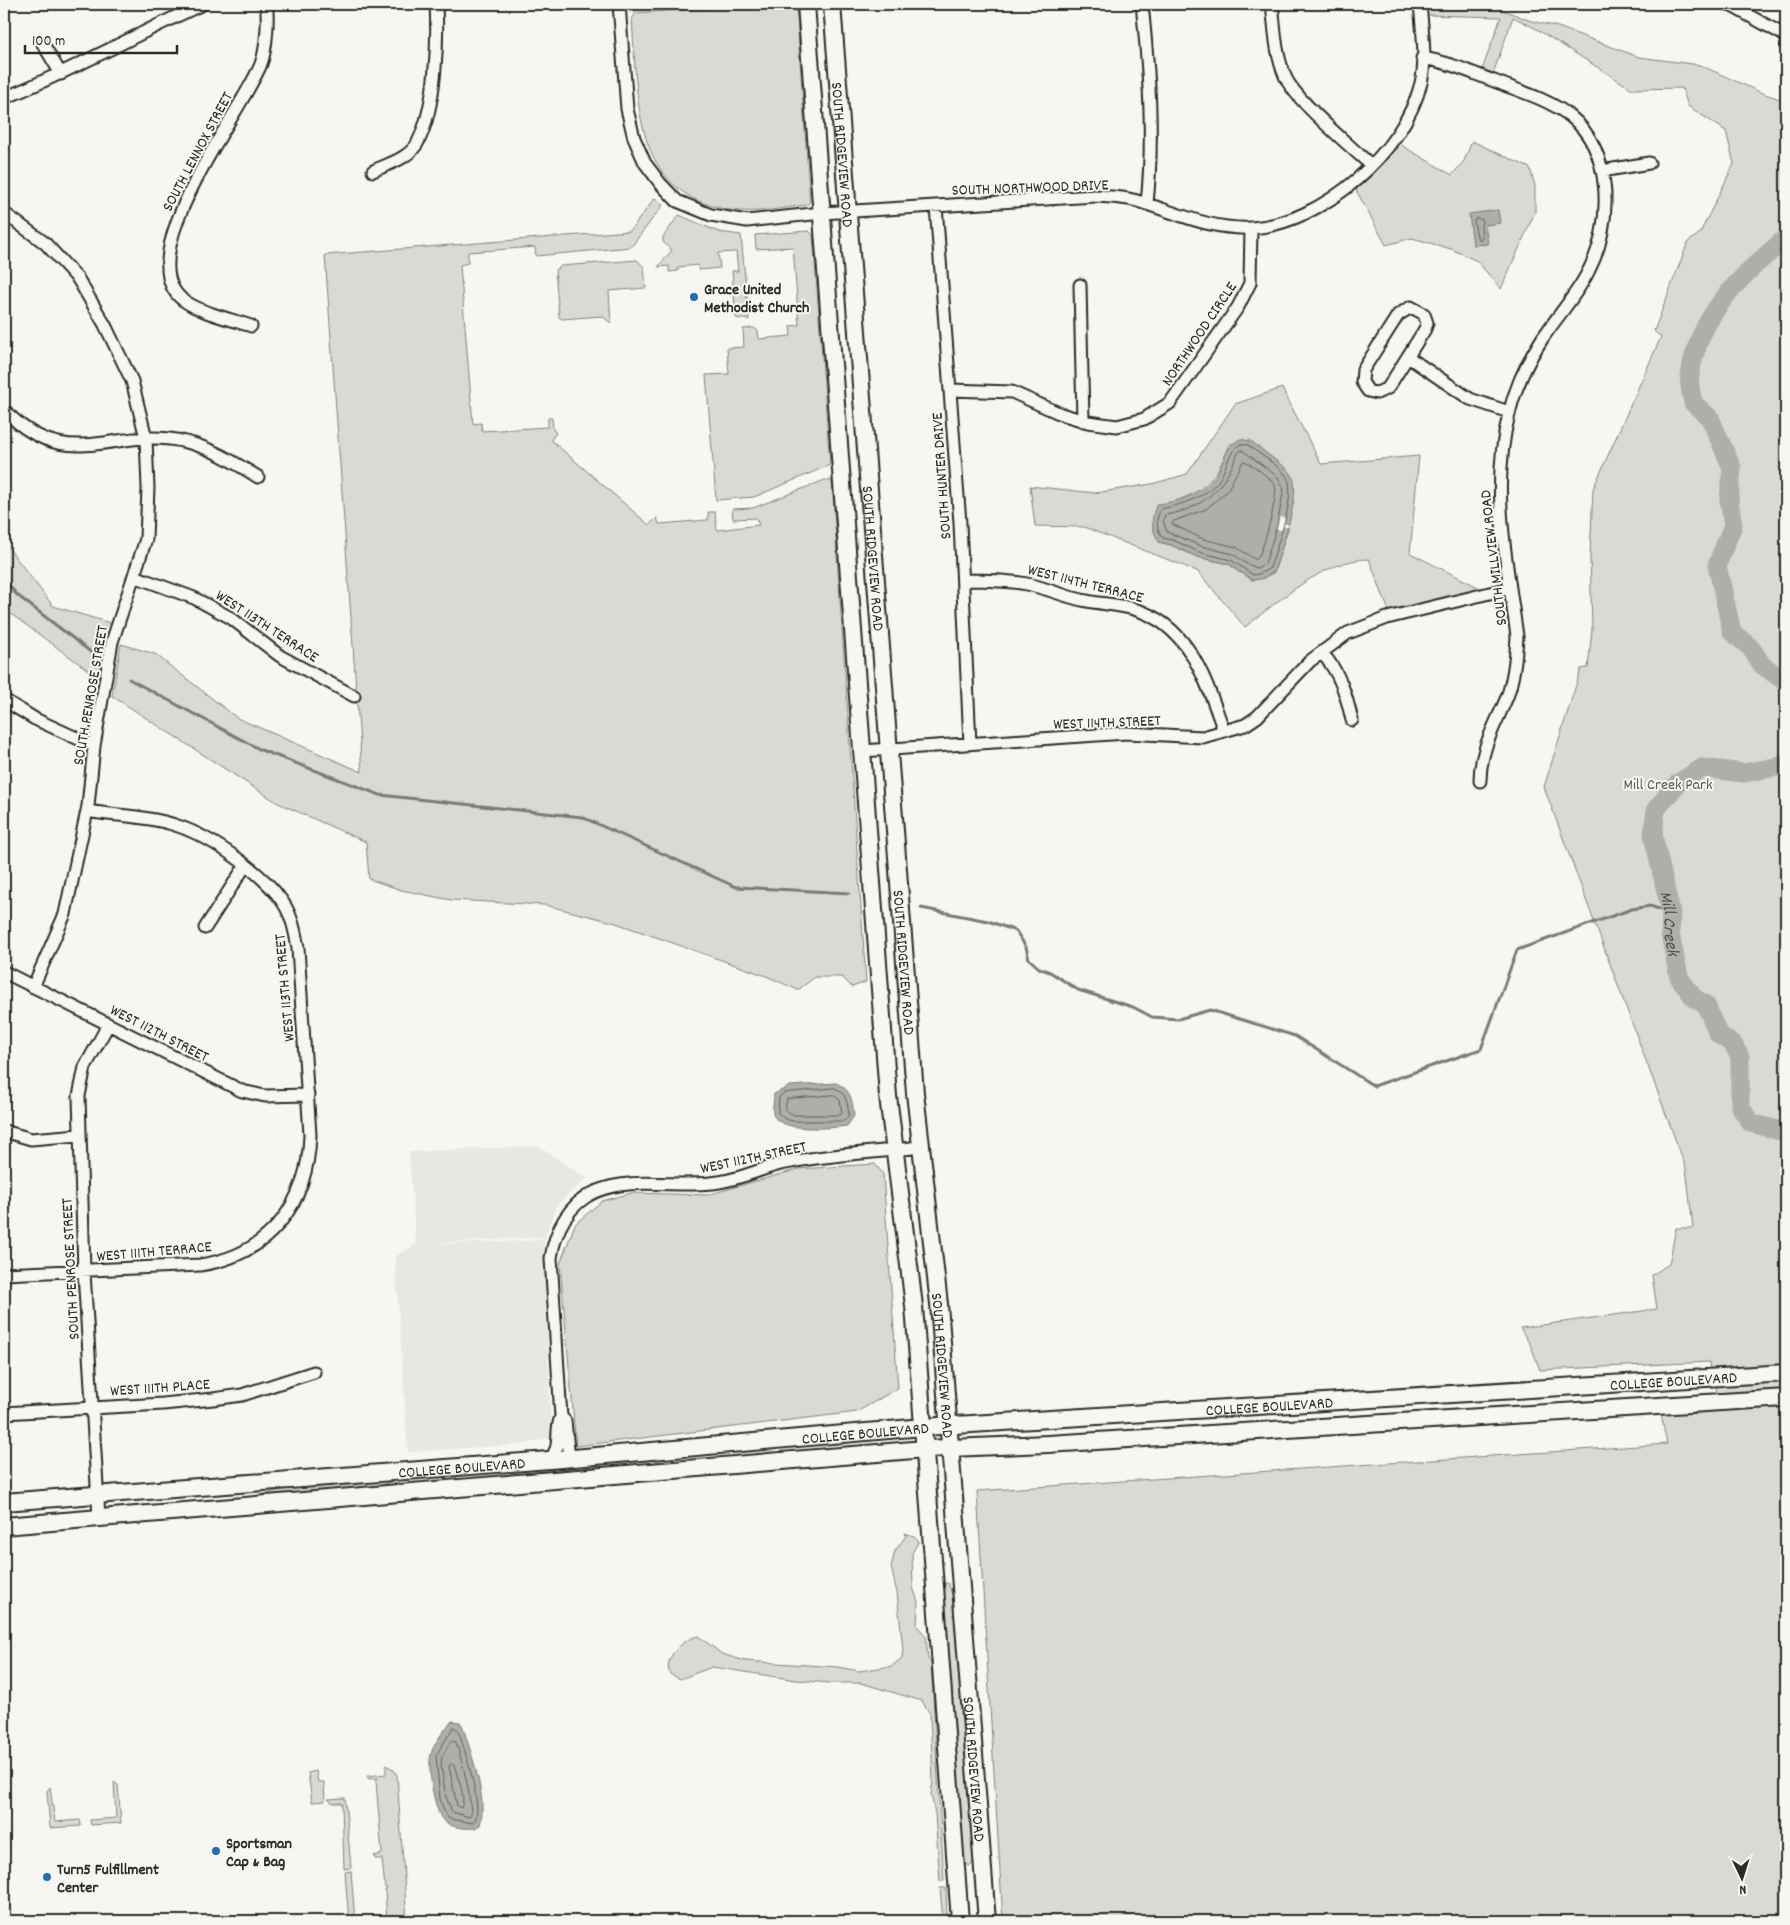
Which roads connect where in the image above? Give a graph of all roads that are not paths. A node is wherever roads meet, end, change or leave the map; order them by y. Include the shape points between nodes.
1 (202, 4) edge
2 (266, 4) edge
3 (436, 4) edge
4 (619, 4) edge
5 (806, 4) edge
6 (832, 4) edge
7 (1142, 4) edge
8 (1272, 4) edge
9 (1420, 4) edge
10 (1728, 4) edge
11 (181, 8) edge
12 (1786, 36) edge
13 (43, 44) dead end
14 (1422, 58) junction
15 (61, 74) junction
16 (4, 98) edge
17 (1649, 163) dead end
18 (1371, 165) junction
19 (1602, 170) junction
20 (373, 171) dead end
21 (1148, 204) junction
22 (936, 206) junction
23 (848, 212) junction
24 (4, 213) edge
25 (822, 213) junction
26 (1251, 228) junction
27 (1080, 285) dead end
28 (251, 326) dead end
29 (1408, 357) junction
30 (950, 390) junction
31 (4, 410) edge
32 (1509, 412) junction
33 (1083, 421) junction
34 (146, 438) junction
35 (258, 477) dead end
36 (134, 576) junction
37 (963, 580) junction
38 (1510, 588) junction
39 (1322, 653) junction
40 (354, 696) dead end
41 (4, 700) edge
42 (1352, 720) dead end
43 (1224, 732) junction
44 (970, 744) junction
45 (94, 746) junction
46 (888, 750) junction
47 (862, 751) junction
48 (1480, 781) dead end
49 (87, 811) junction
50 (245, 866) junction
51 (206, 928) dead end
52 (4, 972) edge
53 (33, 987) junction
54 (108, 1024) junction
55 (308, 1095) junction
56 (4, 1131) edge
57 (79, 1135) junction
58 (920, 1146) junction
59 (894, 1150) junction
60 (84, 1272) junction
61 (4, 1274) edge
62 (314, 1372) dead end
63 (1786, 1373) edge
64 (1786, 1398) edge
65 (92, 1407) junction
66 (4, 1412) edge
67 (561, 1417) junction
68 (948, 1426) junction
69 (923, 1427) junction
70 (950, 1447) junction
71 (925, 1449) junction
72 (560, 1459) junction
73 (564, 1479) junction
74 (98, 1494) junction
75 (4, 1502) edge
76 (99, 1518) junction
77 (4, 1526) edge
78 (960, 1921) edge
79 (987, 1921) edge

1 - 11 street
2 - 28 street, SOUTH LENNOX STREET via 268,13 261,63 186,199 170,238 166,264 170,280 182,300
3 - 20 street via 438,31 434,73 417,143 401,158
4 - 25 street, SOUTH NORTHWOOD DRIVE via 627,109 634,138 645,163 677,201 711,215 747,221
5 - 25 main road, SOUTH RIDGEVIEW ROAD
6 - 23 main road, SOUTH RIDGEVIEW ROAD
7 - 21 street via 1151,105
8 - 18 street via 1277,49 1285,78 1302,100
9 - 14 street, SOUTH NORTHWOOD DRIVE
10 - 12 street
11 - 15 street
13 - 15 street
14 - 18 street, SOUTH NORTHWOOD DRIVE via 1421,82 1412,109 1398,135
14 - 19 street, SOUTH MILLVIEW ROAD via 1441,61 1552,104 1585,132
15 - 16 street
17 - 19 street
18 - 26 street, SOUTH NORTHWOOD DRIVE via 1316,209
19 - 32 street, SOUTH MILLVIEW ROAD via 1604,216 1591,268 1529,360
21 - 22 street, SOUTH NORTHWOOD DRIVE via 1095,196
21 - 26 street, SOUTH NORTHWOOD DRIVE via 1221,227
22 - 23 street, SOUTH NORTHWOOD DRIVE
22 - 30 street, SOUTH HUNTER DRIVE
23 - 25 street, SOUTH NORTHWOOD DRIVE
23 - 46 main road, SOUTH RIDGEVIEW ROAD
24 - 34 street, SOUTH PENROSE STREET via 45,243 78,279 132,381
25 - 47 main road, SOUTH RIDGEVIEW ROAD
26 - 33 street, NORTHWOOD CIRCLE via 1250,284 1238,307 1170,403 1144,419 1117,426
27 - 33 street
29 - 29 street via 1385,390 1373,393 1363,385 1363,370 1398,314 1411,307 1424,314 1427,323
29 - 32 street via 1470,399
30 - 33 street, NORTHWOOD CIRCLE via 1012,392
30 - 37 street, SOUTH HUNTER DRIVE
31 - 34 street via 20,426 43,440 70,446
32 - 38 street, SOUTH MILLVIEW ROAD via 1499,492
34 - 35 street via 202,447
34 - 36 street, SOUTH PENROSE STREET via 146,539
36 - 40 street, WEST 113TH TERRACE via 194,598 231,618 280,656
36 - 45 street, SOUTH PENROSE STREET via 112,642
37 - 43 street, WEST 114TH TERRACE via 1014,582 1082,600 1125,606 1150,615 1180,637 1191,652 1201,668
37 - 44 street, SOUTH HUNTER DRIVE
38 - 39 street, WEST 114TH STREET via 1387,618 1348,633
38 - 48 street, SOUTH MILLVIEW ROAD via 1517,636 1515,664 1507,696 1483,750
39 - 42 street via 1344,687
39 - 43 street, WEST 114TH STREET via 1301,670 1258,717
41 - 45 street via 35,719
43 - 44 street, WEST 114TH STREET via 1203,737 1126,733
44 - 46 street, WEST 114TH STREET
45 - 49 street, SOUTH PENROSE STREET
46 - 47 street, WEST 114TH STREET
46 - 58 main road, SOUTH RIDGEVIEW ROAD
47 - 59 main road, SOUTH RIDGEVIEW ROAD
49 - 50 street, WEST 113TH STREET via 176,825
49 - 53 street, SOUTH PENROSE STREET via 65,914
50 - 51 street
50 - 55 street, WEST 113TH STREET via 271,887 294,925
52 - 53 street, WEST 112TH STREET
53 - 54 street, WEST 112TH STREET
54 - 55 street, WEST 112TH STREET via 242,1092 265,1096
54 - 57 street, SOUTH PENROSE STREET via 85,1067 79,1096
55 - 60 street, WEST 111TH TERRACE via 310,1152 305,1176 290,1210 261,1241 210,1264
56 - 57 street via 31,1138
57 - 60 street, SOUTH PENROSE STREET
58 - 59 street, WEST 112TH STREET
58 - 68 main road, SOUTH RIDGEVIEW ROAD via 939,1304
59 - 67 street, WEST 112TH STREET via 780,1164 719,1182 625,1184 594,1192 572,1209 563,1220 553,1244 551,1274
59 - 69 main road, SOUTH RIDGEVIEW ROAD via 914,1306
60 - 61 street, WEST 111TH TERRACE
60 - 65 street, SOUTH PENROSE STREET
62 - 65 street, WEST 111TH PLACE via 242,1395 163,1404
63 - 68 main road, COLLEGE BOULEVARD
64 - 70 main road, COLLEGE BOULEVARD via 1048,1444
65 - 66 street, WEST 111TH PLACE
65 - 74 street, SOUTH PENROSE STREET
67 - 72 street via 557,1449
67 - 72 street via 565,1421
68 - 69 main road, COLLEGE BOULEVARD
68 - 70 main road, SOUTH RIDGEVIEW ROAD
69 - 71 main road, SOUTH RIDGEVIEW ROAD
69 - 72 main road, COLLEGE BOULEVARD
70 - 71 main road, COLLEGE BOULEVARD
70 - 79 main road, SOUTH RIDGEVIEW ROAD
71 - 73 main road, COLLEGE BOULEVARD
71 - 78 main road, SOUTH RIDGEVIEW ROAD
72 - 73 street
72 - 74 main road, COLLEGE BOULEVARD
73 - 76 main road, COLLEGE BOULEVARD
74 - 75 main road, COLLEGE BOULEVARD
74 - 76 street, SOUTH PENROSE STREET
76 - 77 main road, COLLEGE BOULEVARD

